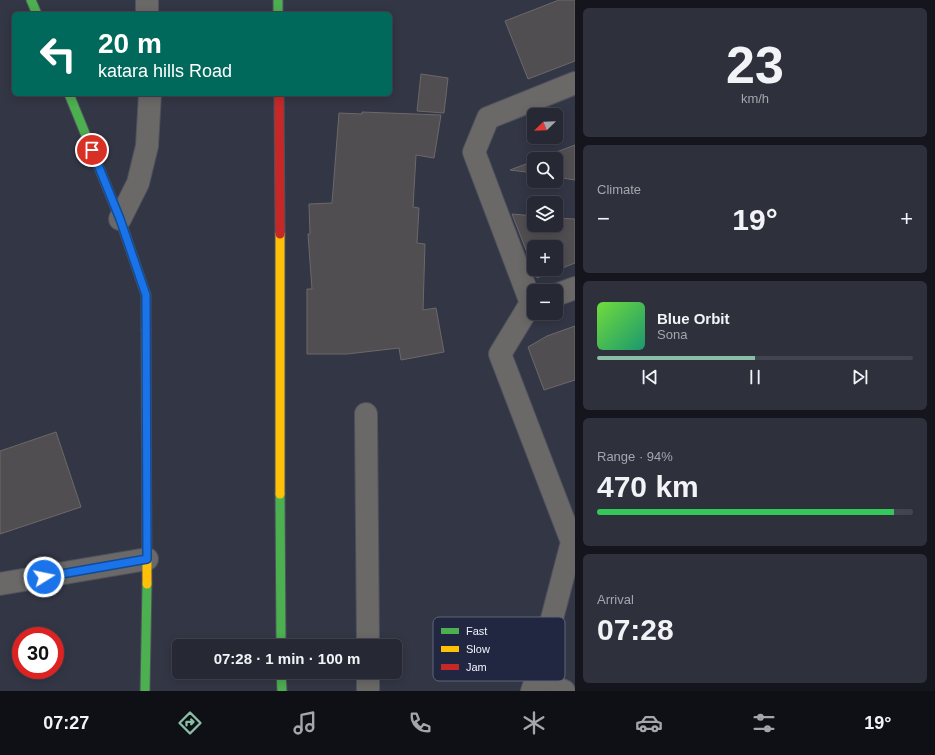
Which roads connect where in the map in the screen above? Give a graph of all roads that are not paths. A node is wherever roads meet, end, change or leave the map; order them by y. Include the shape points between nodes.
1 (31, 0) edge
2 (146, 0) edge
3 (278, 0) edge
4 (36, 12) edge
5 (147, 12) edge
6 (278, 12) edge
7 (575, 83) edge
8 (70, 96) edge
9 (150, 96) edge
10 (279, 96) edge
11 (120, 219) junction
12 (527, 288) edge
13 (575, 288) edge
14 (563, 292) edge
15 (527, 312) edge
16 (366, 414) dead end
17 (573, 543) edge
18 (147, 559) junction
19 (0, 584) edge
20 (553, 617) edge
21 (281, 639) edge
22 (368, 639) edge
23 (281, 679) edge
24 (368, 679) edge
25 (534, 685) edge
26 (145, 691) edge
27 (282, 691) edge
28 (368, 691) edge
29 (564, 691) edge

1 - 4 main road
2 - 5 street
3 - 6 main road
7 - 12 street via 488,118 474,152
8 - 11 main road
9 - 11 street via 147,146 138,183
10 - 21 main road
11 - 18 main road via 146,295
13 - 14 street
15 - 17 street via 500,354
16 - 22 street
17 - 20 street
18 - 19 street
18 - 26 main road
23 - 27 main road
24 - 28 street
25 - 29 street

